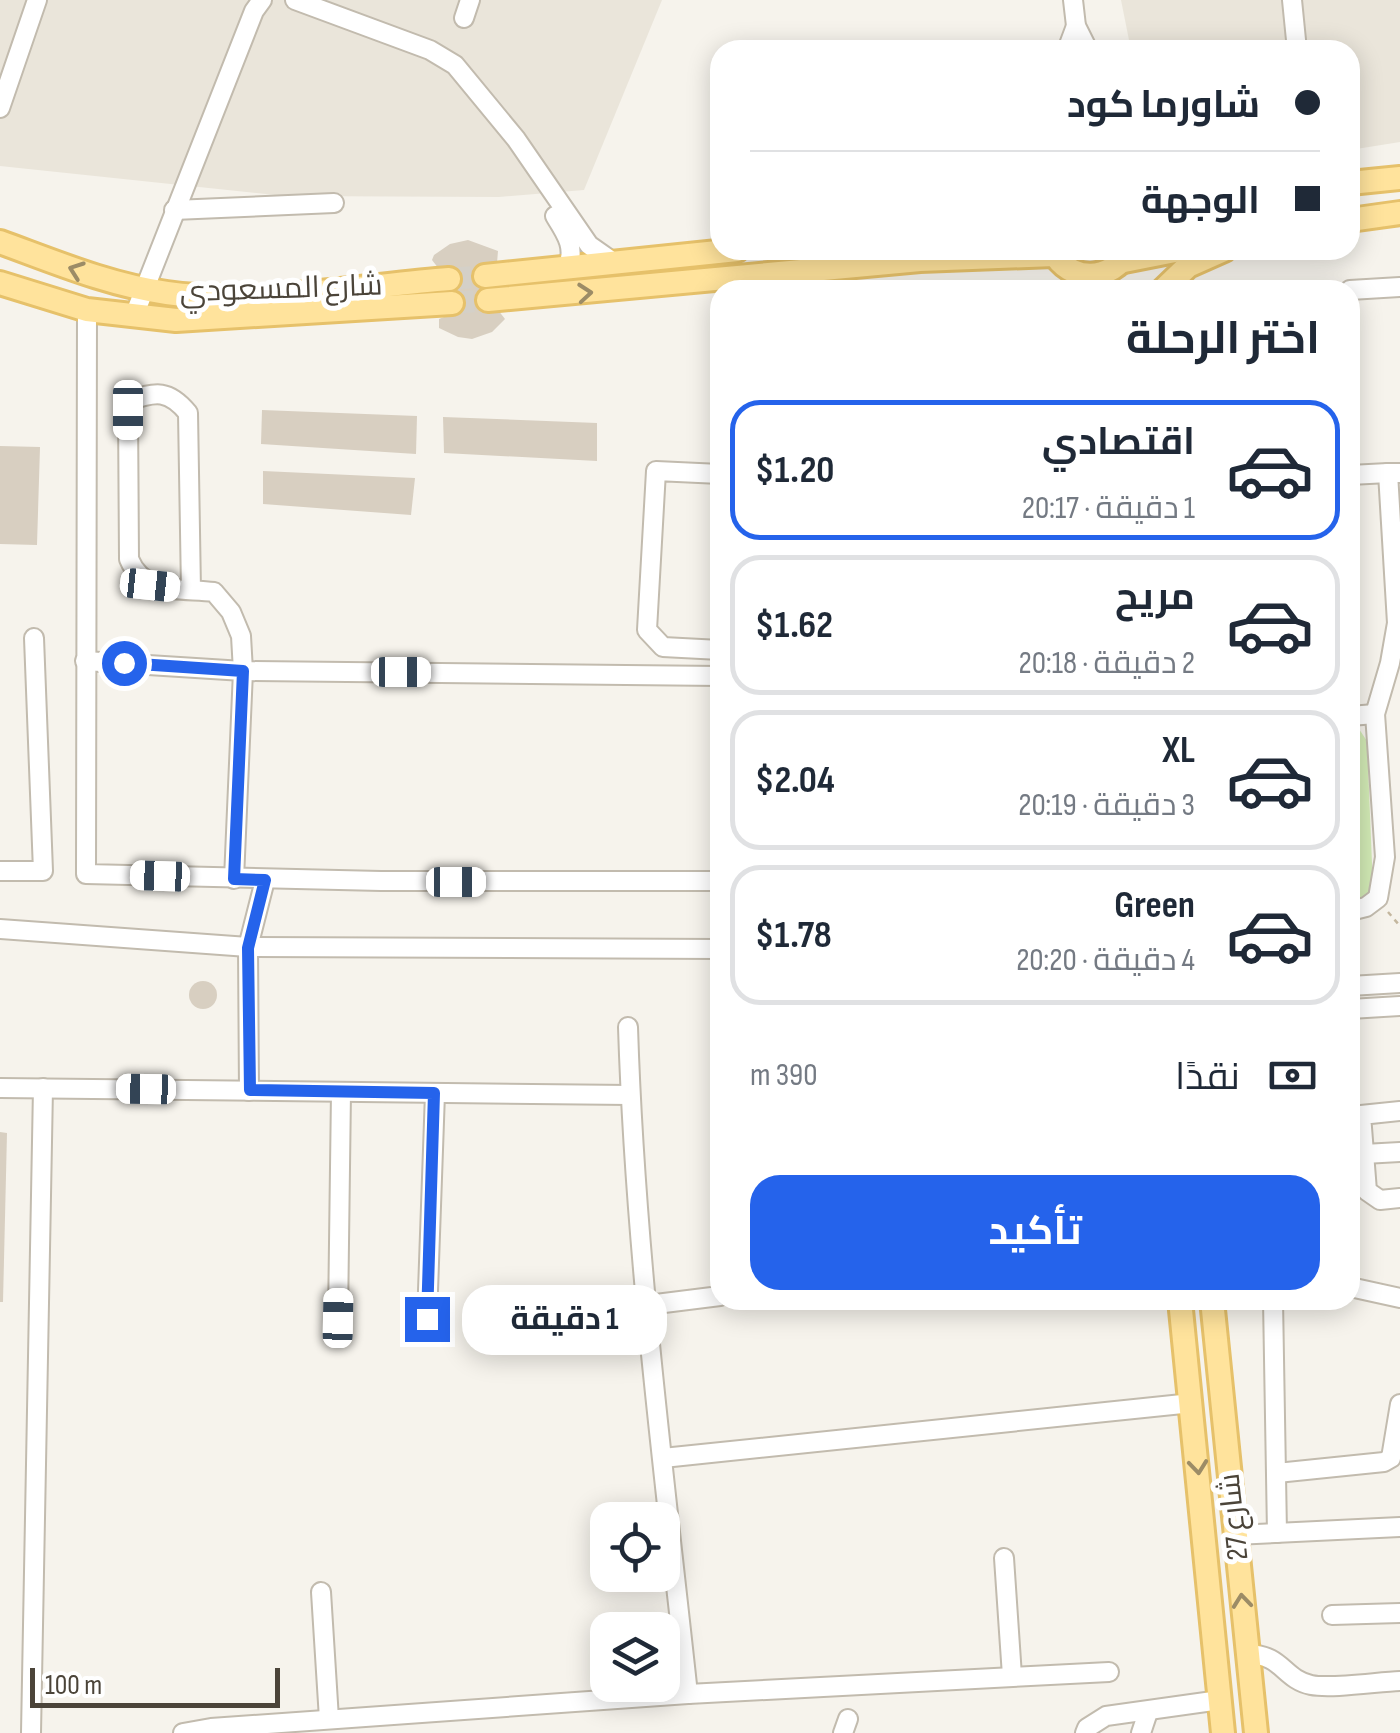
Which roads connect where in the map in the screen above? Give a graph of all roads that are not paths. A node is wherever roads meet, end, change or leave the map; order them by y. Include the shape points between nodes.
1 (37, 0) edge
2 (262, 0) edge
3 (295, 0) edge
4 (470, 0) edge
5 (1073, 0) edge
6 (1292, 0) edge
7 (464, 18) dead end
8 (1076, 26) junction
9 (1071, 40) edge
10 (1083, 40) edge
11 (1295, 40) edge
12 (0, 108) edge
13 (503, 126) junction
14 (1400, 178) edge
15 (1360, 183) edge
16 (334, 203) dead end
17 (174, 210) junction
18 (1400, 213) edge
19 (1360, 219) edge
20 (0, 242) edge
21 (710, 253) edge
22 (920, 260) edge
23 (1061, 260) edge
24 (1147, 260) edge
25 (1202, 260) edge
26 (616, 264) junction
27 (1121, 268) edge
28 (567, 270) junction
29 (486, 276) tunnel mouth
30 (1173, 280) edge
31 (0, 283) edge
32 (1400, 287) edge
33 (142, 289) junction
34 (1360, 289) edge
35 (488, 300) tunnel mouth
36 (87, 310) junction
37 (134, 316) junction
38 (1394, 473) edge
39 (710, 474) edge
40 (1360, 475) edge
41 (191, 590) junction
42 (1397, 637) edge
43 (34, 638) dead end
44 (710, 649) edge
45 (85, 660) junction
46 (243, 671) junction
47 (710, 676) edge
48 (1375, 714) junction
49 (1360, 715) edge
50 (0, 871) edge
51 (234, 879) junction
52 (265, 880) junction
53 (710, 882) edge
54 (1360, 908) edge
55 (0, 929) edge
56 (248, 948) junction
57 (710, 949) edge
58 (1400, 983) edge
59 (1360, 985) edge
60 (1400, 1006) edge
61 (1360, 1008) edge
62 (628, 1027) dead end
63 (0, 1088) edge
64 (44, 1088) junction
65 (250, 1090) junction
66 (341, 1092) junction
67 (434, 1093) junction
68 (630, 1095) junction
69 (1400, 1112) edge
70 (1360, 1115) edge
71 (1360, 1137) edge
72 (1400, 1152) edge
73 (1364, 1154) junction
74 (1400, 1198) edge
75 (1360, 1289) edge
76 (710, 1297) edge
77 (1400, 1298) edge
78 (648, 1305) junction
79 (1181, 1310) edge
80 (1213, 1310) edge
81 (1273, 1310) edge
82 (338, 1318) dead end
83 (427, 1319) dead end
84 (1192, 1404) junction
85 (1400, 1404) edge
86 (662, 1458) junction
87 (1276, 1473) junction
88 (1400, 1526) edge
89 (1277, 1533) junction
90 (1235, 1535) junction
91 (1004, 1558) dead end
92 (321, 1592) dead end
93 (1400, 1613) edge
94 (1332, 1615) dead end
95 (1248, 1654) junction
96 (1109, 1672) dead end
97 (1012, 1676) junction
98 (1400, 1681) edge
99 (688, 1694) junction
100 (1220, 1700) junction
101 (1148, 1712) junction
102 (329, 1719) junction
103 (30, 1733) edge
104 (183, 1733) edge
105 (1086, 1733) edge
106 (1142, 1733) edge
107 (1222, 1733) edge
108 (1256, 1733) edge

1 - 12 street
2 - 17 street
3 - 13 street via 443,57
4 - 7 street
5 - 8 street
6 - 11 street
8 - 9 street
8 - 10 street
13 - 26 street via 589,245
13 - 28 street via 568,236
14 - 15 main road
16 - 17 street
17 - 33 street
18 - 19 main road
33 -> 20 main road, شارع المسعودي
21 - 26 main road
35 -> 22 main road
23 - 27 main road via 1088,276
24 - 27 main road
25 - 30 main road
26 - 28 main road
28 - 29 main road
31 - 36 main road, شارع المسعودي
32 - 34 street
33 - 37 street
33 - 37 main road, شارع المسعودي via 224,297 450,291 212,320
36 - 37 main road, شارع المسعودي
36 - 45 street
38 - 40 street
38 - 42 street
39 - 44 street via 656,471 647,630 663,647
41 - 41 street via 150,585 128,559 129,401 153,393 176,398 188,412
41 - 46 street via 214,592 231,612 241,636
42 - 48 street
43 - 50 street via 43,871
45 - 46 street
45 - 51 street via 86,874
46 - 47 street
46 - 51 street
48 - 49 street
48 - 54 street via 1385,857 1378,898
51 - 52 street
52 - 53 street
52 - 56 street
55 - 56 street
56 - 57 street
56 - 65 street
58 - 59 street
60 - 61 street
62 - 68 street
63 - 64 street
64 - 65 street
64 - 103 street
65 - 66 street
66 - 67 street
66 - 82 street
67 - 68 street
67 - 83 street
68 - 78 street
69 - 70 street
71 - 73 street
72 - 73 street
73 - 74 street via 1369,1194
75 - 77 street
76 - 78 street
78 - 86 street
79 - 84 main road, شارع 27
80 - 90 main road, شارع 27
81 - 87 street
84 - 86 street
84 -> 100 main road, شارع 27
85 - 87 street via 1391,1458 1384,1462
86 - 99 street
87 - 89 street
88 - 89 street
89 - 90 street
95 -> 90 main road, شارع 27
91 - 97 street
92 - 102 street
93 - 94 street
95 - 98 street via 1270,1656 1312,1685
95 - 108 main road, شارع 27
96 - 97 street
97 - 99 street
99 - 102 street
100 - 101 street
100 - 107 main road, شارع 27
101 - 105 street via 1106,1716
101 - 106 street
102 - 104 street

